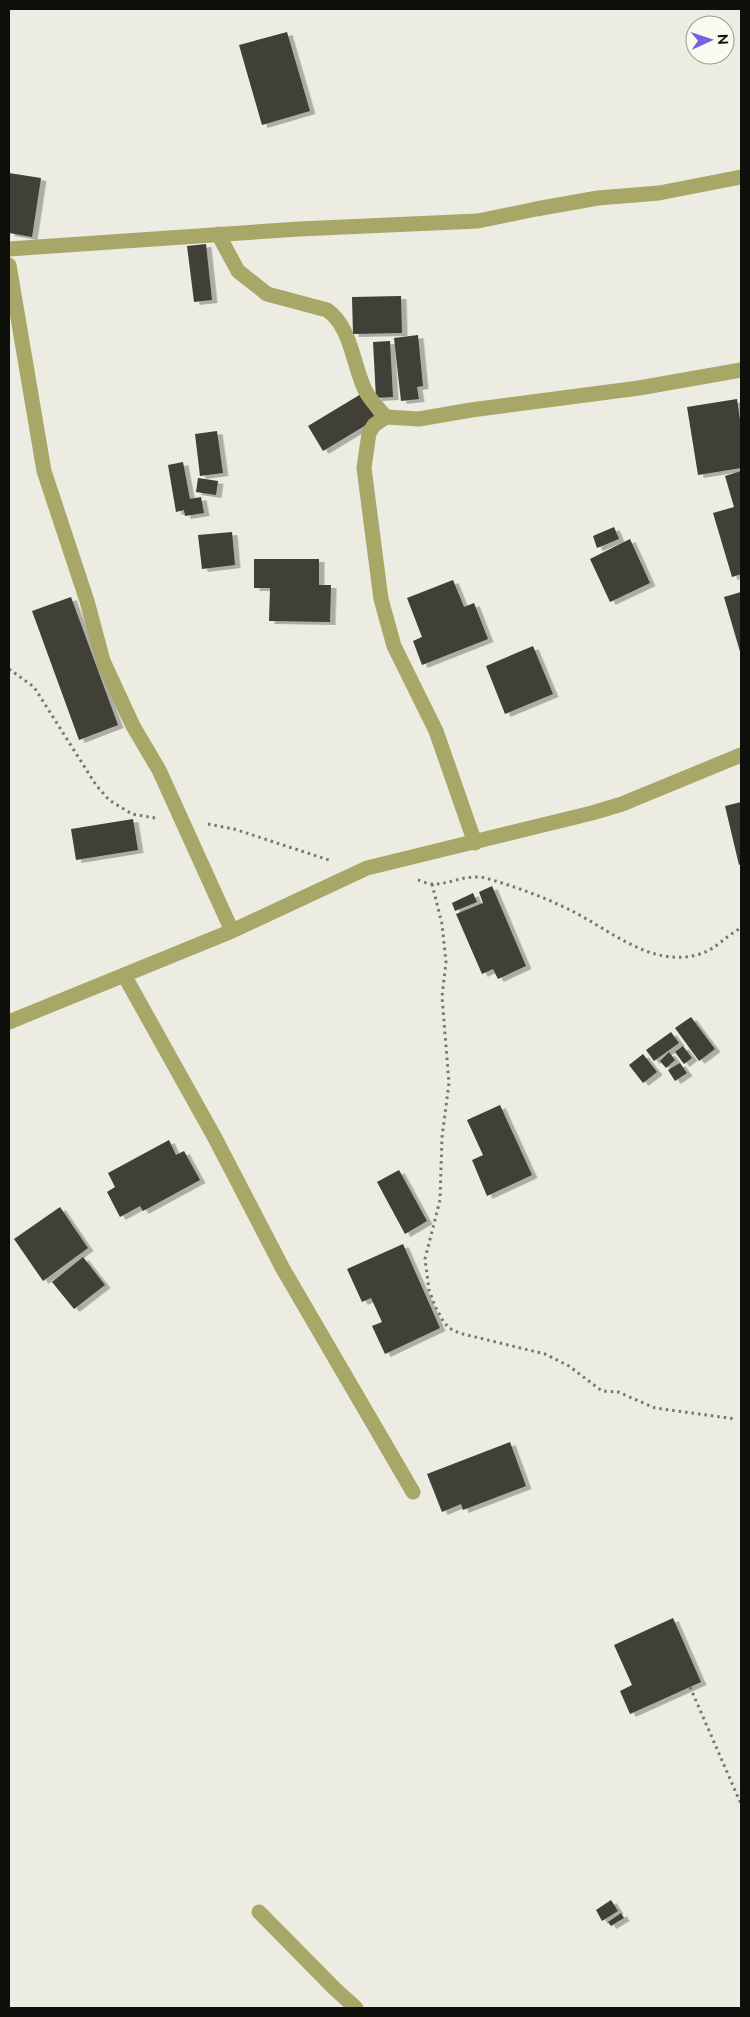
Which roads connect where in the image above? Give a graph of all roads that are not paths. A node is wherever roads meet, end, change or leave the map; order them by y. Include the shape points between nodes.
1 (741, 177) edge
2 (218, 234) junction
3 (9, 249) edge
4 (9, 265) edge
5 (741, 370) edge
6 (386, 417) junction
7 (741, 755) edge
8 (475, 843) junction
9 (232, 930) junction
10 (124, 975) junction
11 (9, 1022) edge
12 (413, 1492) dead end
13 (259, 1912) dead end
14 (356, 2008) edge

1 - 2 street via 659,193 598,198 478,222
2 - 3 street
2 - 6 street via 238,272 267,294 328,310 336,316 365,391
4 - 9 street via 44,471 87,601 103,661 132,726 159,770
5 - 6 street via 639,388 419,418
6 - 8 street via 374,425 369,434 364,468 381,599 394,646 436,731
7 - 8 street via 622,804
8 - 9 street via 367,868
9 - 10 street
10 - 11 street
10 - 12 street via 283,1268
13 - 14 street

